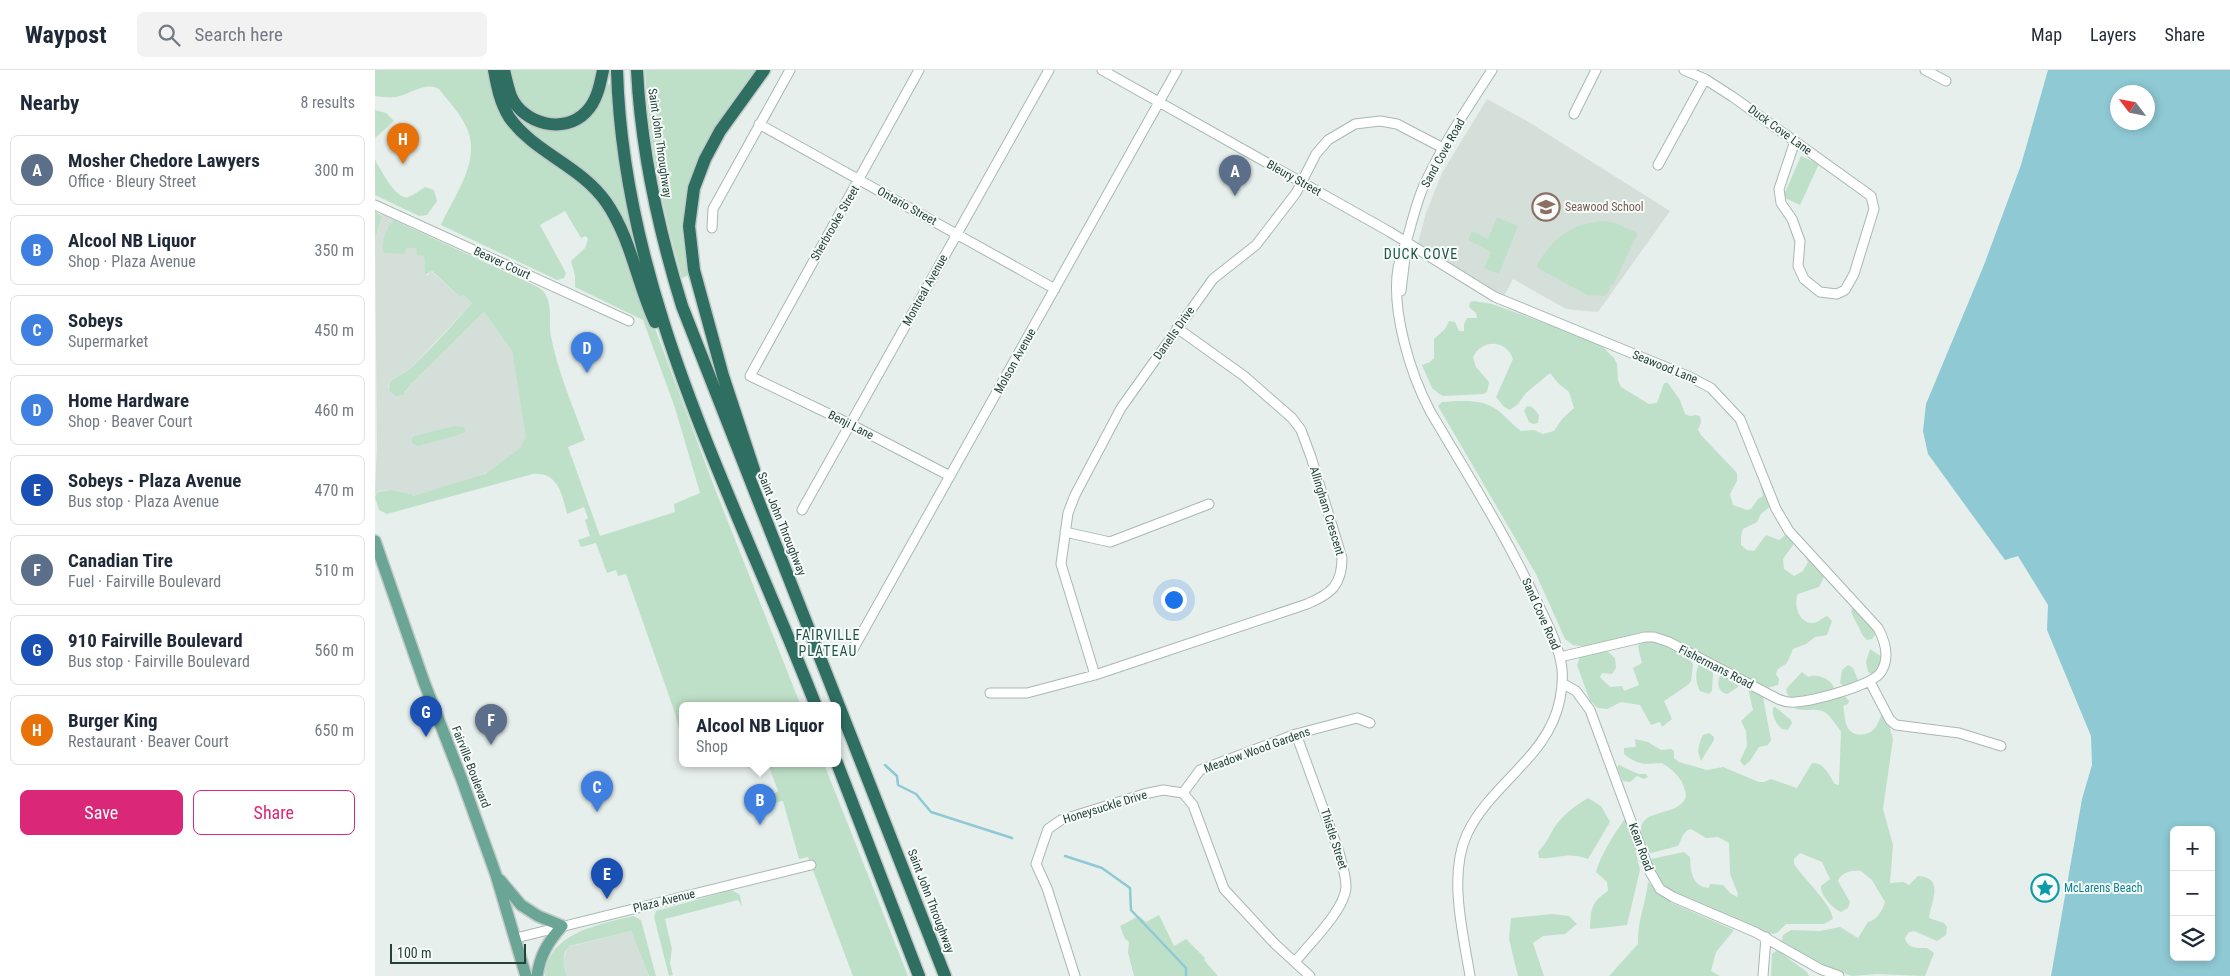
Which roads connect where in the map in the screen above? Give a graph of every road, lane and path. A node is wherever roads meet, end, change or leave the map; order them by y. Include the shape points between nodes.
1 (494, 70) edge
2 (504, 70) edge
3 (603, 70) edge
4 (617, 70) edge
5 (637, 70) edge
6 (764, 70) edge
7 (790, 70) edge
8 (919, 70) edge
9 (1049, 70) edge
10 (1102, 70) edge
11 (1177, 70) edge
12 (1492, 70) edge
13 (1596, 70) edge
14 (1684, 70) edge
15 (1925, 70) edge
16 (1705, 79) junction
17 (1946, 80) dead end
18 (1159, 102) junction
19 (1574, 114) dead end
20 (759, 124) junction
21 (1795, 141) junction
22 (1443, 148) junction
23 (1658, 165) dead end
24 (859, 179) junction
25 (1301, 182) junction
26 (375, 205) edge
27 (712, 228) dead end
28 (957, 234) junction
29 (1406, 242) junction
30 (1055, 289) junction
31 (629, 321) dead end
32 (1177, 328) junction
33 (750, 376) joint
34 (698, 420) junction
35 (851, 424) junction
36 (950, 476) junction
37 (1209, 504) dead end
38 (802, 510) dead end
39 (1065, 532) junction
40 (375, 541) edge
41 (778, 549) junction
42 (852, 651) dead end
43 (1560, 657) junction
44 (1095, 675) junction
45 (1870, 682) junction
46 (1562, 683) junction
47 (990, 693) dead end
48 (814, 702) edge
49 (838, 702) edge
50 (841, 710) edge
51 (1370, 723) dead end
52 (1296, 734) junction
53 (2001, 746) dead end
54 (839, 767) edge
55 (1183, 793) junction
56 (811, 865) dead end
57 (496, 874) junction
58 (562, 926) junction
59 (1766, 937) junction
60 (516, 938) junction
61 (1295, 962) junction
62 (526, 976) edge
63 (537, 976) edge
64 (919, 976) edge
65 (945, 976) edge
66 (1075, 976) edge
67 (1310, 976) edge
68 (1471, 976) edge
69 (1763, 976) edge
70 (1839, 976) edge

1 - 34 highway via 500,98 515,124 595,187 618,222 653,317
2 - 3 highway via 511,97 518,107 534,120 555,125 578,119 586,113 598,93
4 - 34 highway via 621,135 635,219 660,313
5 - 41 highway, Saint John Throughway via 649,181 669,266 720,407
6 - 41 highway via 720,131 705,159 693,194 689,240 723,376
7 - 20 street
8 - 24 street, Sherbrooke Street
9 - 28 street, Montreal Avenue
10 - 18 street, Bleury Street
11 - 18 street, Molson Avenue
12 - 22 street, Sand Cove Road
13 - 19 street
14 - 16 street, Duck Cove Lane
15 - 17 street
16 - 21 street, Duck Cove Lane
16 - 23 street
18 - 25 street, Bleury Street
18 - 30 street, Molson Avenue
20 - 24 street, Ontario Street
20 - 27 street via 713,209
21 - 21 street, Duck Cove Lane via 1871,196 1874,208 1854,274 1845,290 1837,294 1820,292 1804,279 1798,266 1800,241 1792,219 1781,203 1779,189
22 - 25 street, Danells Drive via 1397,124 1381,120 1355,124 1328,140 1316,154
22 - 29 street, Sand Cove Road via 1421,193
24 - 28 street, Ontario Street
24 - 33 street, Sherbrooke Street
25 - 29 street, Bleury Street
25 - 32 street, Danells Drive via 1257,245 1213,279
26 - 31 street, Beaver Court
28 - 30 street, Ontario Street
28 - 35 street, Montreal Avenue
29 - 43 street, Sand Cove Road via 1398,267 1399,308 1406,352 1424,400 1510,546
29 - 45 street, Seawood Lane via 1495,297 1690,376 1711,388 1740,419 1776,509 1789,531 1878,628 1885,645 1885,662 1881,673
30 - 36 street, Molson Avenue
32 - 39 street, Danells Drive via 1121,408 1075,495
32 - 44 street, Allingham Crescent via 1293,418 1311,457 1342,558 1342,571 1337,583 1323,597
33 - 35 street, Benji Lane
34 - 48 highway
35 - 36 street, Benji Lane
35 - 38 street, Montreal Avenue
36 - 42 street, Molson Avenue
37 - 39 street via 1110,542
39 - 44 street, Danells Drive via 1061,564
40 - 57 main road, Fairville Boulevard
41 - 49 highway, Saint John Throughway
43 - 45 street, Fishermans Road via 1650,636 1669,642 1787,702 1813,699
43 - 46 street, Sand Cove Road
44 - 47 street via 1027,693
45 - 53 street via 1890,720 1896,725 1959,734
46 - 59 street, Kean Road via 1576,691 1591,710 1657,885 1673,897
46 - 68 street, Sand Cove Road via 1556,714 1548,733 1535,753 1481,811 1467,835 1459,862 1460,913
50 - 65 highway, Saint John Throughway
51 - 52 street, Meadow Wood Gardens via 1357,718
52 - 55 street, Meadow Wood Gardens via 1200,770
52 - 61 street, Thistle Street via 1339,852 1346,890 1338,909
54 - 64 highway
55 - 61 street via 1193,805 1224,889
55 - 66 street, Honeysuckle Drive via 1163,790 1144,794 1061,820 1048,829 1037,864
56 - 58 street, Plaza Avenue
57 - 58 main road via 521,905
57 - 60 main road, Fairville Boulevard
58 - 60 street, Plaza Avenue
58 - 63 main road via 549,940 539,961
59 - 69 street
59 - 70 street, Kean Road
60 - 62 main road, Fairville Boulevard
61 - 67 street

